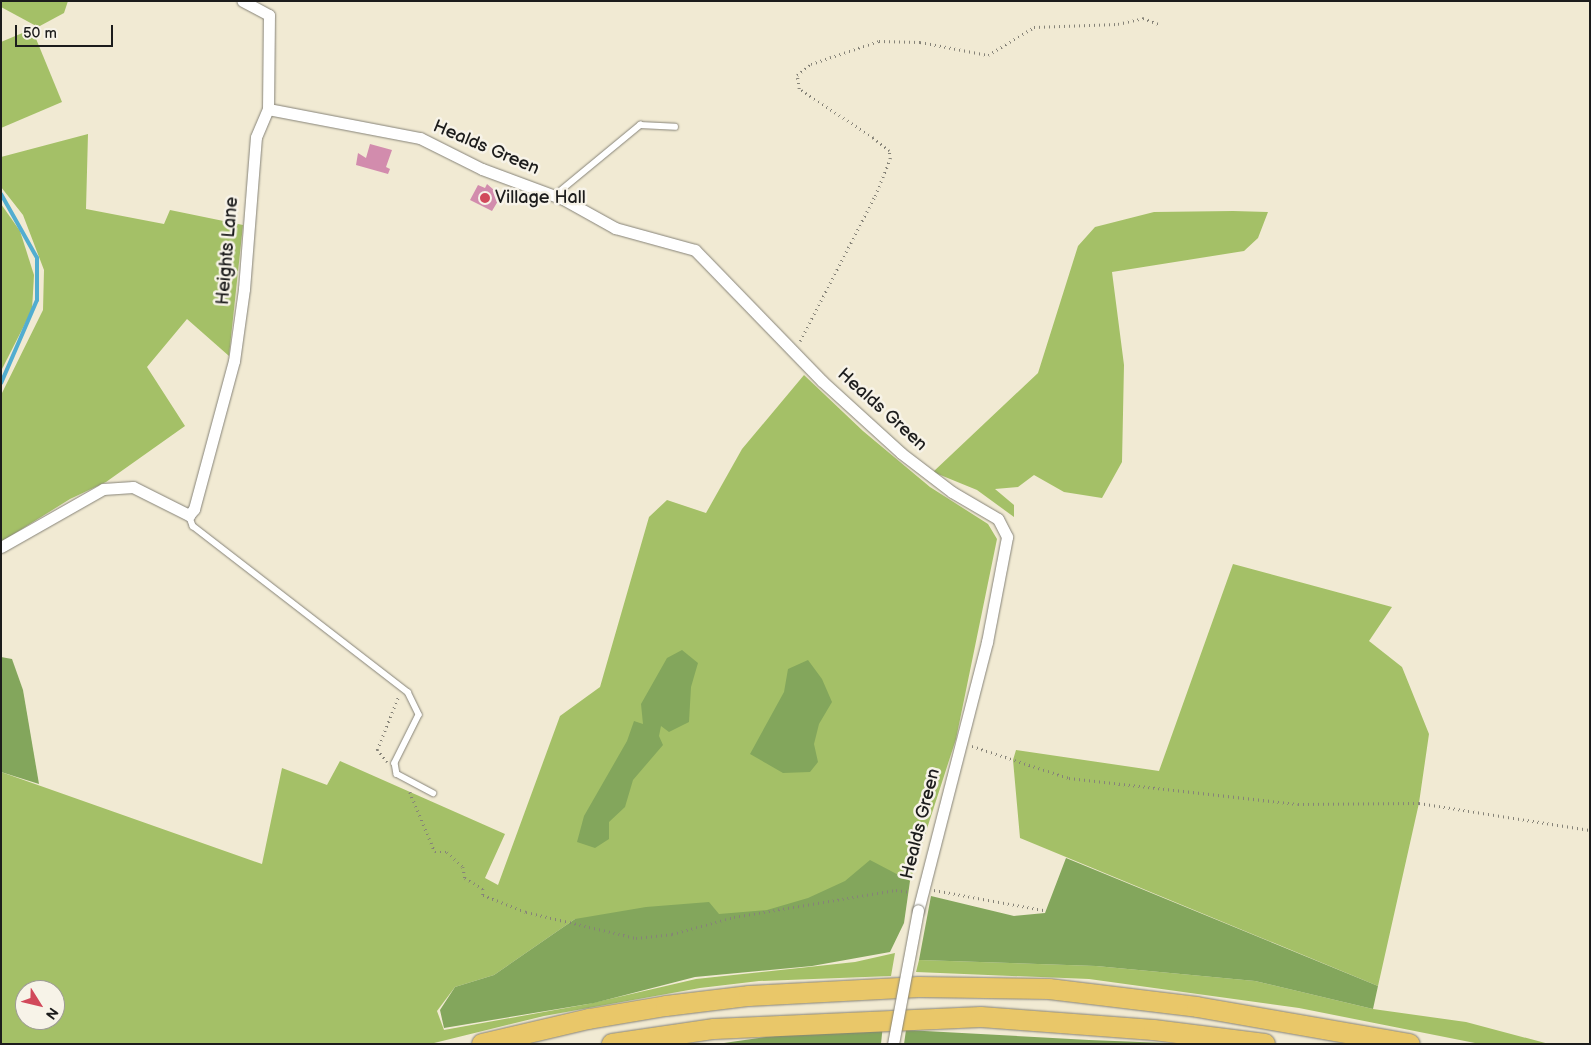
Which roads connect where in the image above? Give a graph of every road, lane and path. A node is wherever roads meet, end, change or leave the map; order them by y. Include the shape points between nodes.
1 (243, 1) edge
2 (1162, 26) dead end
3 (268, 109) junction
4 (675, 127) dead end
5 (554, 196) junction
6 (794, 352) junction
7 (189, 515) junction
8 (1, 547) edge
9 (402, 687) junction
10 (961, 741) junction
11 (388, 764) dead end
12 (404, 785) dead end
13 (433, 793) dead end
14 (1590, 830) edge
15 (918, 890) junction
16 (1043, 910) dead end
17 (482, 1044) edge
18 (612, 1044) edge
19 (893, 1044) edge
20 (1266, 1044) edge
21 (1410, 1044) edge

1 - 3 street, Heights Lane via 268,15
2 - 6 path via 1143,18 1118,24 1034,27 988,54 920,42 880,41 811,64 797,75 799,89 873,138 889,151 890,159 875,196
3 - 5 street, Healds Green via 420,138 482,170
3 - 7 street, Heights Lane via 256,137 244,289 234,361 194,509
4 - 5 lane via 640,124
5 - 6 street, Healds Green via 615,228 695,250
6 - 10 street, Healds Green via 901,453 952,492 998,519 1007,537 987,642
7 - 8 street via 133,487 103,489
7 - 9 lane via 193,526
9 - 11 path via 377,750
9 - 13 lane via 408,692 419,715 395,763 397,774
10 - 14 path via 1069,778 1298,804 1419,803
10 - 15 street, Healds Green
12 - 15 path via 415,798 435,852 447,852 463,867 465,878 483,888 483,895 526,912 636,938 672,934 734,917 886,892
15 - 16 path
15 - 19 street, Healds Green, bridge via 918,910
17 - 21 highway via 589,1019 666,1006 749,996 919,986 1059,990 1197,1007
18 - 20 highway via 714,1029 981,1017 1154,1030

